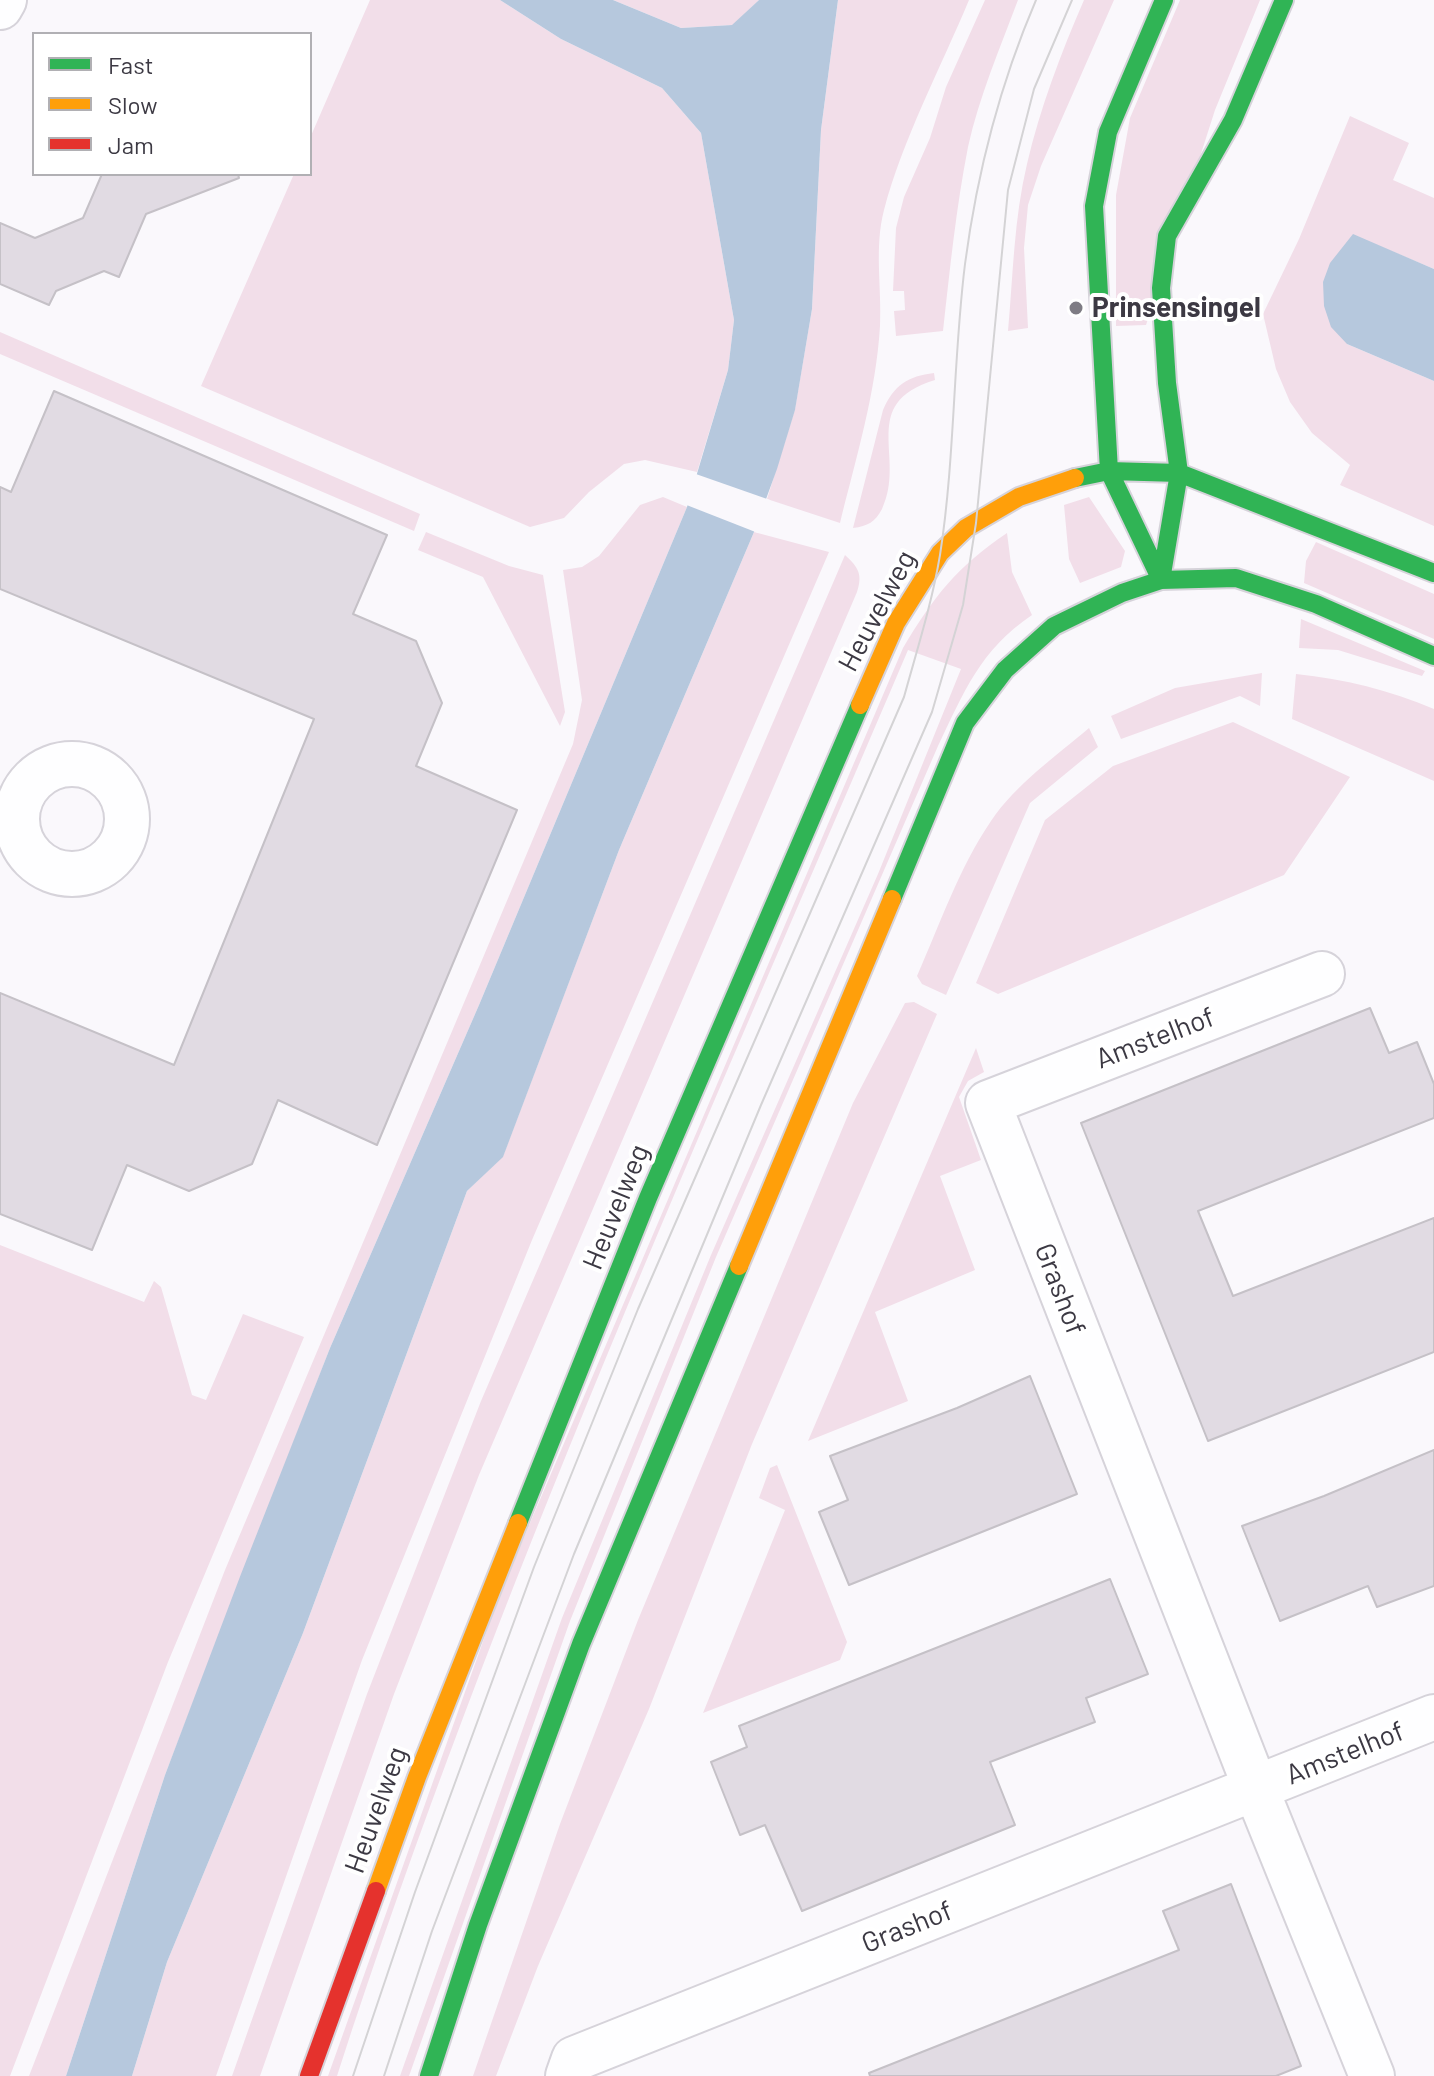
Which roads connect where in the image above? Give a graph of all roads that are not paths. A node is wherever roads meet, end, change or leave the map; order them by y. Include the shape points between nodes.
1 (4, 0) edge
2 (1164, 0) edge
3 (1284, 0) edge
4 (0, 7) edge
5 (1109, 471) junction
6 (1179, 473) junction
7 (1434, 573) edge
8 (1161, 580) junction
9 (1434, 656) edge
10 (1322, 974) dead end
11 (988, 1103) joint
12 (1434, 1717) edge
13 (1256, 1789) junction
14 (309, 2076) edge
15 (429, 2076) edge
16 (568, 2076) edge
17 (1372, 2076) edge

1 - 4 street
2 - 5 main road via 1108,132 1094,206
3 - 6 main road via 1233,120 1167,236 1161,288
5 - 6 main road
5 - 8 main road
5 - 14 main road, Heuvelweg via 1019,497 966,528 940,553 896,623 636,1228 417,1777
6 - 7 main road
6 - 8 main road
8 - 9 main road via 1236,578 1316,604
8 - 15 main road via 1054,626 1005,670 965,723 581,1644
10 - 11 street, Amstelhof
11 - 13 street, Grashof
12 - 13 street, Amstelhof
13 - 16 street, Grashof via 574,2059
13 - 17 street, Grashof

